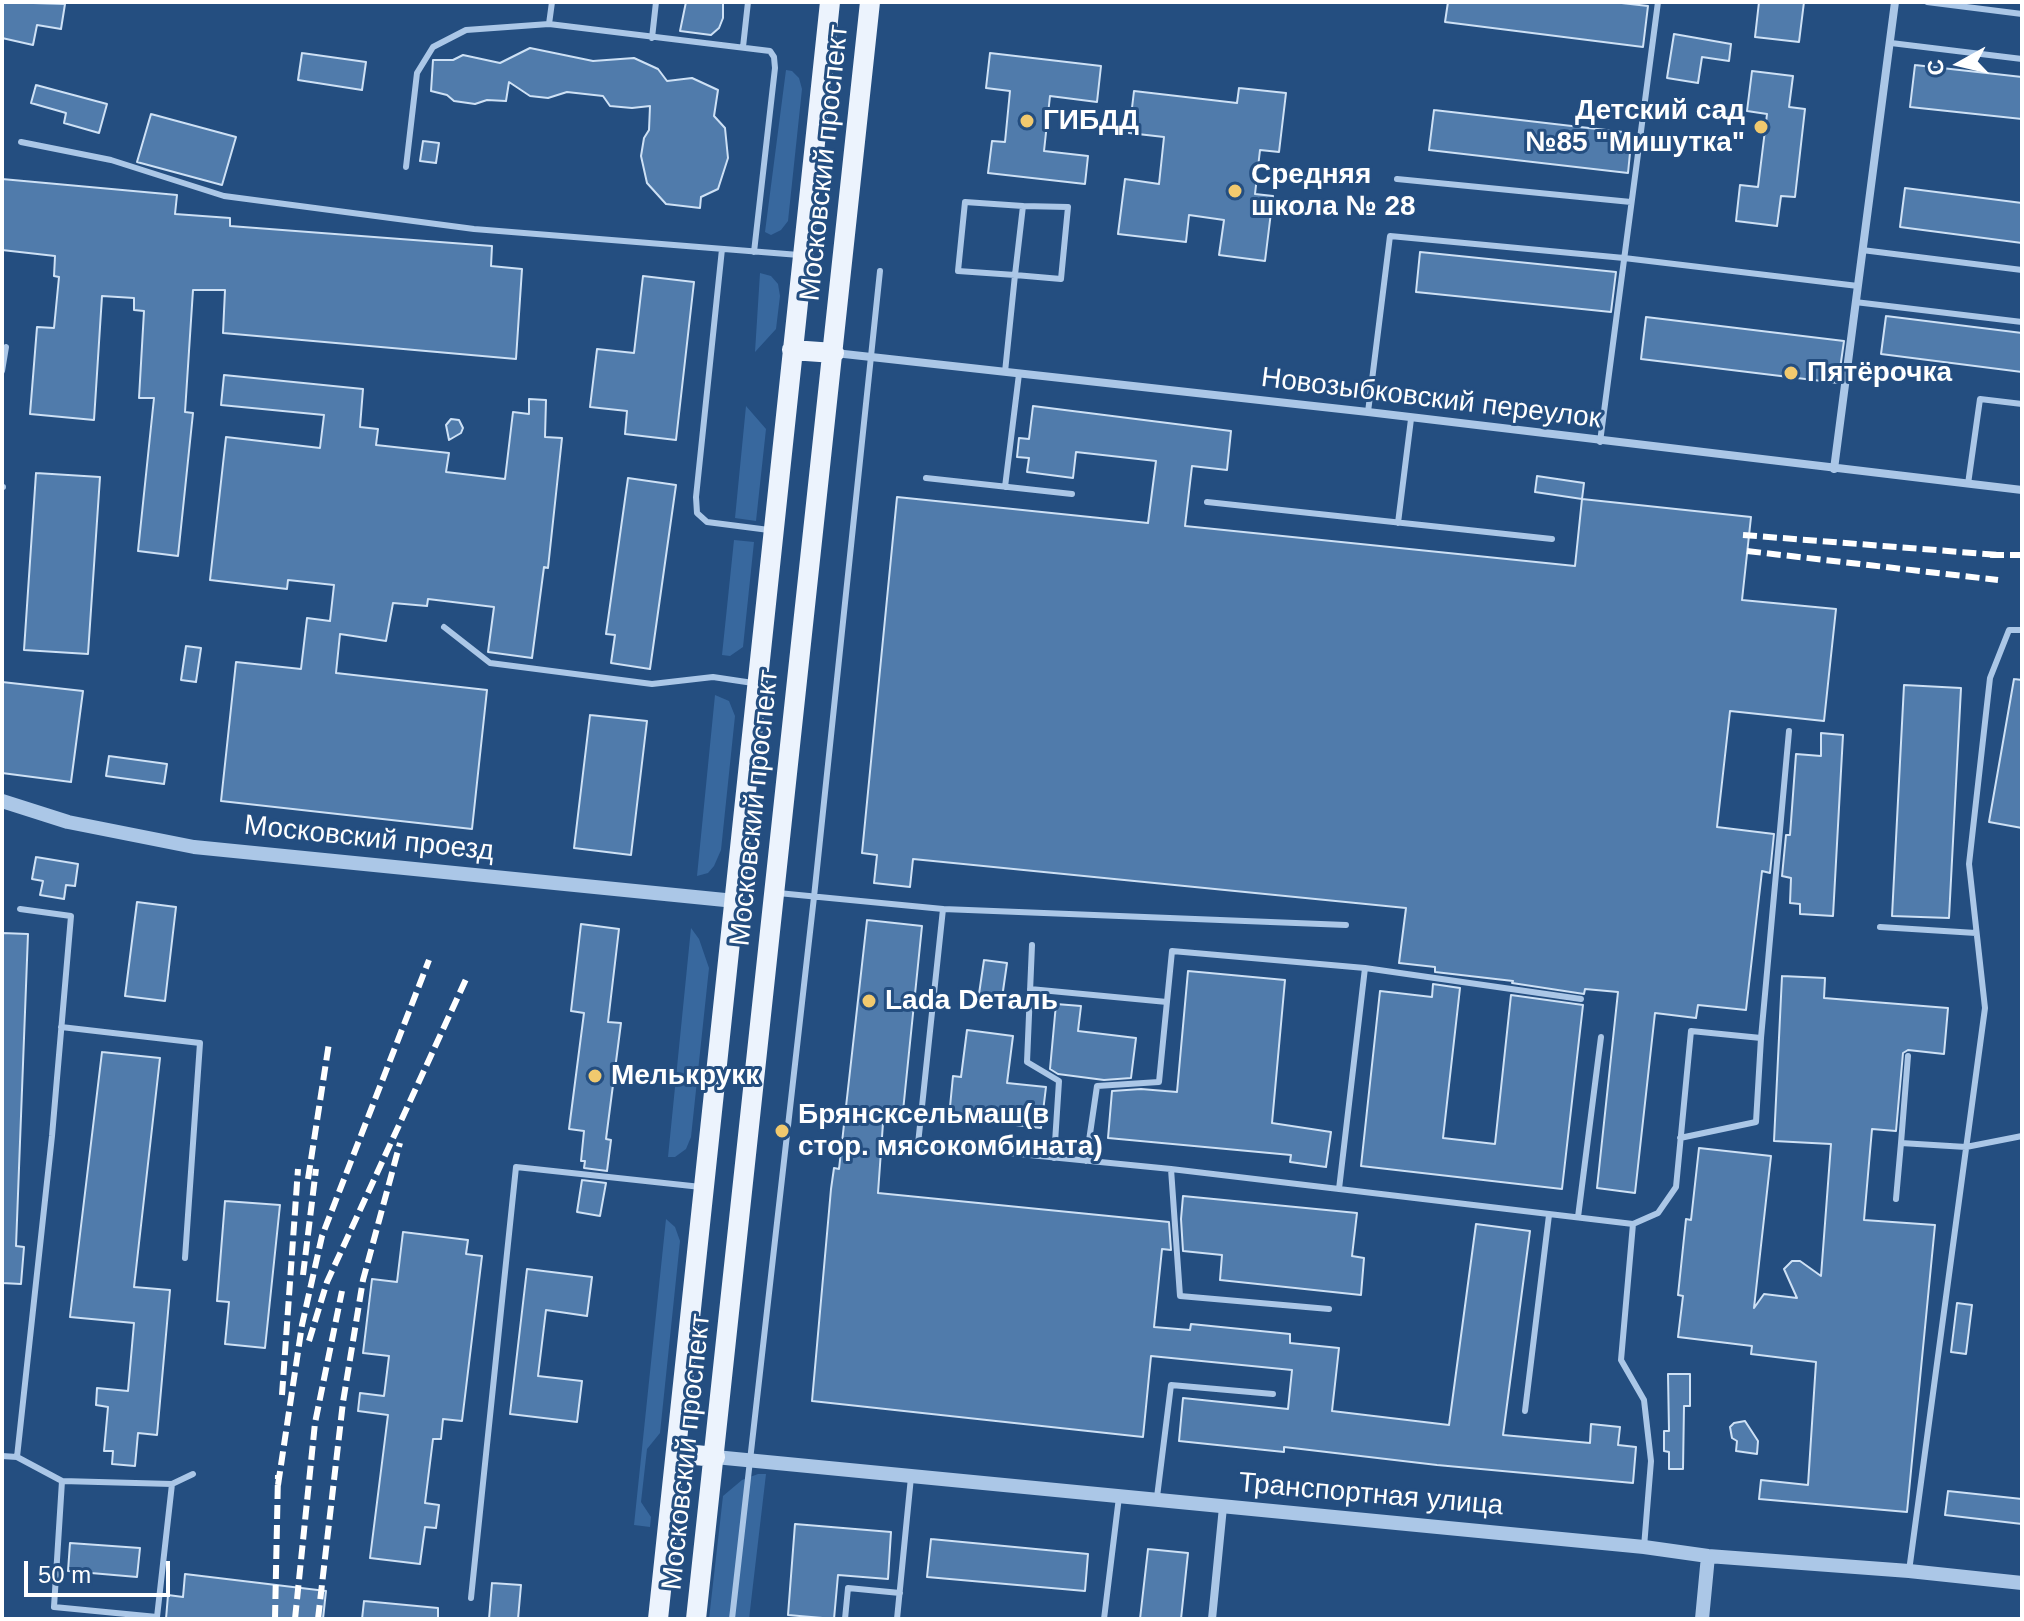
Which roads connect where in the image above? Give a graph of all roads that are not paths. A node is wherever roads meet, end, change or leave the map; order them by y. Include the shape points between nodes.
1 (552, 2) edge
2 (656, 2) edge
3 (748, 2) edge
4 (830, 2) edge
5 (870, 2) edge
6 (1658, 2) edge
7 (1895, 2) edge
8 (1927, 2) edge
9 (2022, 14) edge
10 (549, 24) junction
11 (652, 38) junction
12 (1891, 43) junction
13 (743, 47) junction
14 (2022, 59) edge
15 (21, 142) dead end
16 (406, 167) dead end
17 (1397, 179) dead end
18 (1631, 202) junction
19 (1023, 206) junction
20 (722, 249) junction
21 (1862, 250) junction
22 (754, 252) junction
23 (803, 256) junction
24 (1624, 258) junction
25 (2022, 270) edge
26 (880, 271) dead end
27 (1015, 275) junction
28 (1858, 286) junction
29 (1855, 302) junction
30 (2022, 322) edge
31 (6, 347) dead end
32 (792, 350) junction
33 (834, 353) junction
34 (871, 357) junction
35 (2, 371) edge
36 (1005, 372) junction
37 (1019, 374) junction
38 (2022, 404) edge
39 (1368, 412) junction
40 (1411, 419) junction
41 (1600, 442) junction
42 (1834, 469) junction
43 (926, 478) dead end
44 (1968, 484) junction
45 (1005, 487) junction
46 (2022, 490) edge
47 (1072, 494) dead end
48 (1207, 502) dead end
49 (1398, 523) junction
50 (773, 531) junction
51 (1552, 539) dead end
52 (444, 627) dead end
53 (2022, 630) edge
54 (757, 683) junction
55 (1789, 731) dead end
56 (2, 801) edge
57 (775, 892) junction
58 (814, 897) junction
59 (735, 901) junction
60 (20, 909) dead end
61 (943, 909) junction
62 (1346, 925) dead end
63 (1880, 927) dead end
64 (1976, 933) junction
65 (1032, 945) dead end
66 (1365, 968) junction
67 (1030, 989) junction
68 (1581, 999) dead end
69 (1167, 1002) junction
70 (61, 1027) junction
71 (1601, 1037) dead end
72 (1761, 1038) junction
73 (1908, 1056) dead end
74 (2022, 1136) edge
75 (1680, 1138) junction
76 (1901, 1143) junction
77 (1966, 1147) junction
78 (1054, 1158) junction
79 (1086, 1161) junction
80 (1171, 1169) junction
81 (705, 1187) junction
82 (1339, 1189) junction
83 (1896, 1199) dead end
84 (1549, 1215) junction
85 (1578, 1217) junction
86 (1633, 1224) junction
87 (185, 1258) dead end
88 (1329, 1309) dead end
89 (1273, 1394) dead end
90 (1525, 1411) dead end
91 (676, 1453) junction
92 (2, 1456) edge
93 (17, 1457) junction
94 (715, 1457) junction
95 (749, 1460) junction
96 (193, 1474) dead end
97 (911, 1477) junction
98 (62, 1481) junction
99 (172, 1484) junction
100 (1119, 1497) junction
101 (1157, 1501) junction
102 (1223, 1507) junction
103 (1644, 1547) junction
104 (1708, 1556) junction
105 (1909, 1571) junction
106 (2022, 1583) edge
107 (900, 1593) junction
108 (471, 1598) dead end
109 (157, 1618) edge
110 (658, 1619) edge
111 (696, 1619) edge
112 (732, 1619) edge
113 (845, 1619) edge
114 (897, 1619) edge
115 (1104, 1619) edge
116 (1212, 1619) edge
117 (1702, 1619) edge

1 - 10 lane
2 - 11 lane
3 - 13 lane
4 - 23 main road, Московский проспект
5 - 33 main road, Московский проспект
6 - 18 lane
7 - 12 street
8 - 9 lane
10 - 11 lane
10 - 16 lane via 466,30 433,47 417,73
11 - 13 lane
12 - 14 lane
12 - 21 street
13 - 22 lane via 770,51 774,57
15 - 20 lane via 111,160 224,196 474,229
17 - 18 lane
18 - 24 lane
19 - 27 lane
19 - 27 lane via 1068,207 1061,279
19 - 27 lane via 965,202 958,271
20 - 22 lane
20 - 50 lane via 697,513 707,522
21 - 25 lane
21 - 28 street
22 - 23 lane
23 - 32 main road, Московский проспект
24 - 28 lane
24 - 39 lane via 1390,236
24 - 41 lane
26 - 34 lane
27 - 36 lane
28 - 29 street
29 - 30 lane
29 - 42 street
31 - 35 lane
32 - 33 main road
32 - 50 main road, Московский проспект
33 - 34 street, Новозыбковский переулок
33 - 57 main road, Московский проспект
34 - 36 street, Новозыбковский переулок
34 - 58 lane
36 - 37 street, Новозыбковский переулок
37 - 39 street, Новозыбковский переулок
37 - 45 lane
38 - 44 lane via 1980,399
39 - 40 street, Новозыбковский переулок
40 - 41 street, Новозыбковский переулок
40 - 49 lane
41 - 42 street, Новозыбковский переулок
42 - 44 street, Новозыбковский переулок
43 - 45 lane
44 - 46 street, Новозыбковский переулок
45 - 47 lane
48 - 49 lane
49 - 51 lane
50 - 54 main road, Московский проспект
52 - 54 lane via 490,663 652,684 713,677
53 - 64 lane via 2009,630 1990,678 1969,864
54 - 59 main road, Московский проспект
55 - 72 lane
56 - 59 street, Московский проезд via 68,822 194,847
57 - 58 lane
57 - 94 main road, Московский проспект
58 - 61 lane
58 - 95 lane
59 - 81 main road, Московский проспект
60 - 70 lane via 71,916
61 - 62 lane
61 - 78 lane via 918,1144
63 - 64 lane
64 - 77 lane via 1985,1008
65 - 67 lane
66 - 68 lane
66 - 69 lane via 1172,951
66 - 82 lane
67 - 69 lane
67 - 78 lane via 1027,1062 1059,1081
69 - 79 lane via 1159,1082 1097,1086
70 - 87 lane via 200,1043
70 - 93 lane
71 - 85 lane
72 - 75 lane via 1756,1122
72 - 75 lane via 1691,1031
73 - 76 lane
74 - 77 lane
75 - 86 lane via 1676,1187 1658,1213
76 - 77 lane
76 - 83 lane
77 - 105 lane
78 - 79 lane
79 - 80 lane
80 - 82 lane
80 - 88 lane via 1180,1296
81 - 91 main road, Московский проспект
81 - 108 lane via 516,1167
82 - 84 lane
84 - 85 lane
84 - 90 lane
85 - 86 lane
86 - 103 lane via 1621,1360 1644,1400 1651,1461
89 - 101 lane via 1171,1385
91 - 94 main road
91 - 110 main road, Московский проспект
92 - 93 lane
93 - 98 lane
94 - 95 street, Транспортная улица
94 - 111 main road, Московский проспект
95 - 97 street, Транспортная улица
95 - 112 lane
96 - 99 lane
97 - 100 street, Транспортная улица
97 - 107 lane
98 - 99 lane
98 - 109 lane via 54,1607
99 - 109 lane
100 - 101 street, Транспортная улица
100 - 115 lane
101 - 102 street, Транспортная улица
102 - 103 street, Транспортная улица
102 - 116 street
103 - 104 street, Транспортная улица
104 - 105 street, Транспортная улица
104 - 117 street
105 - 106 street, Транспортная улица
107 - 113 lane via 848,1588
107 - 114 lane

